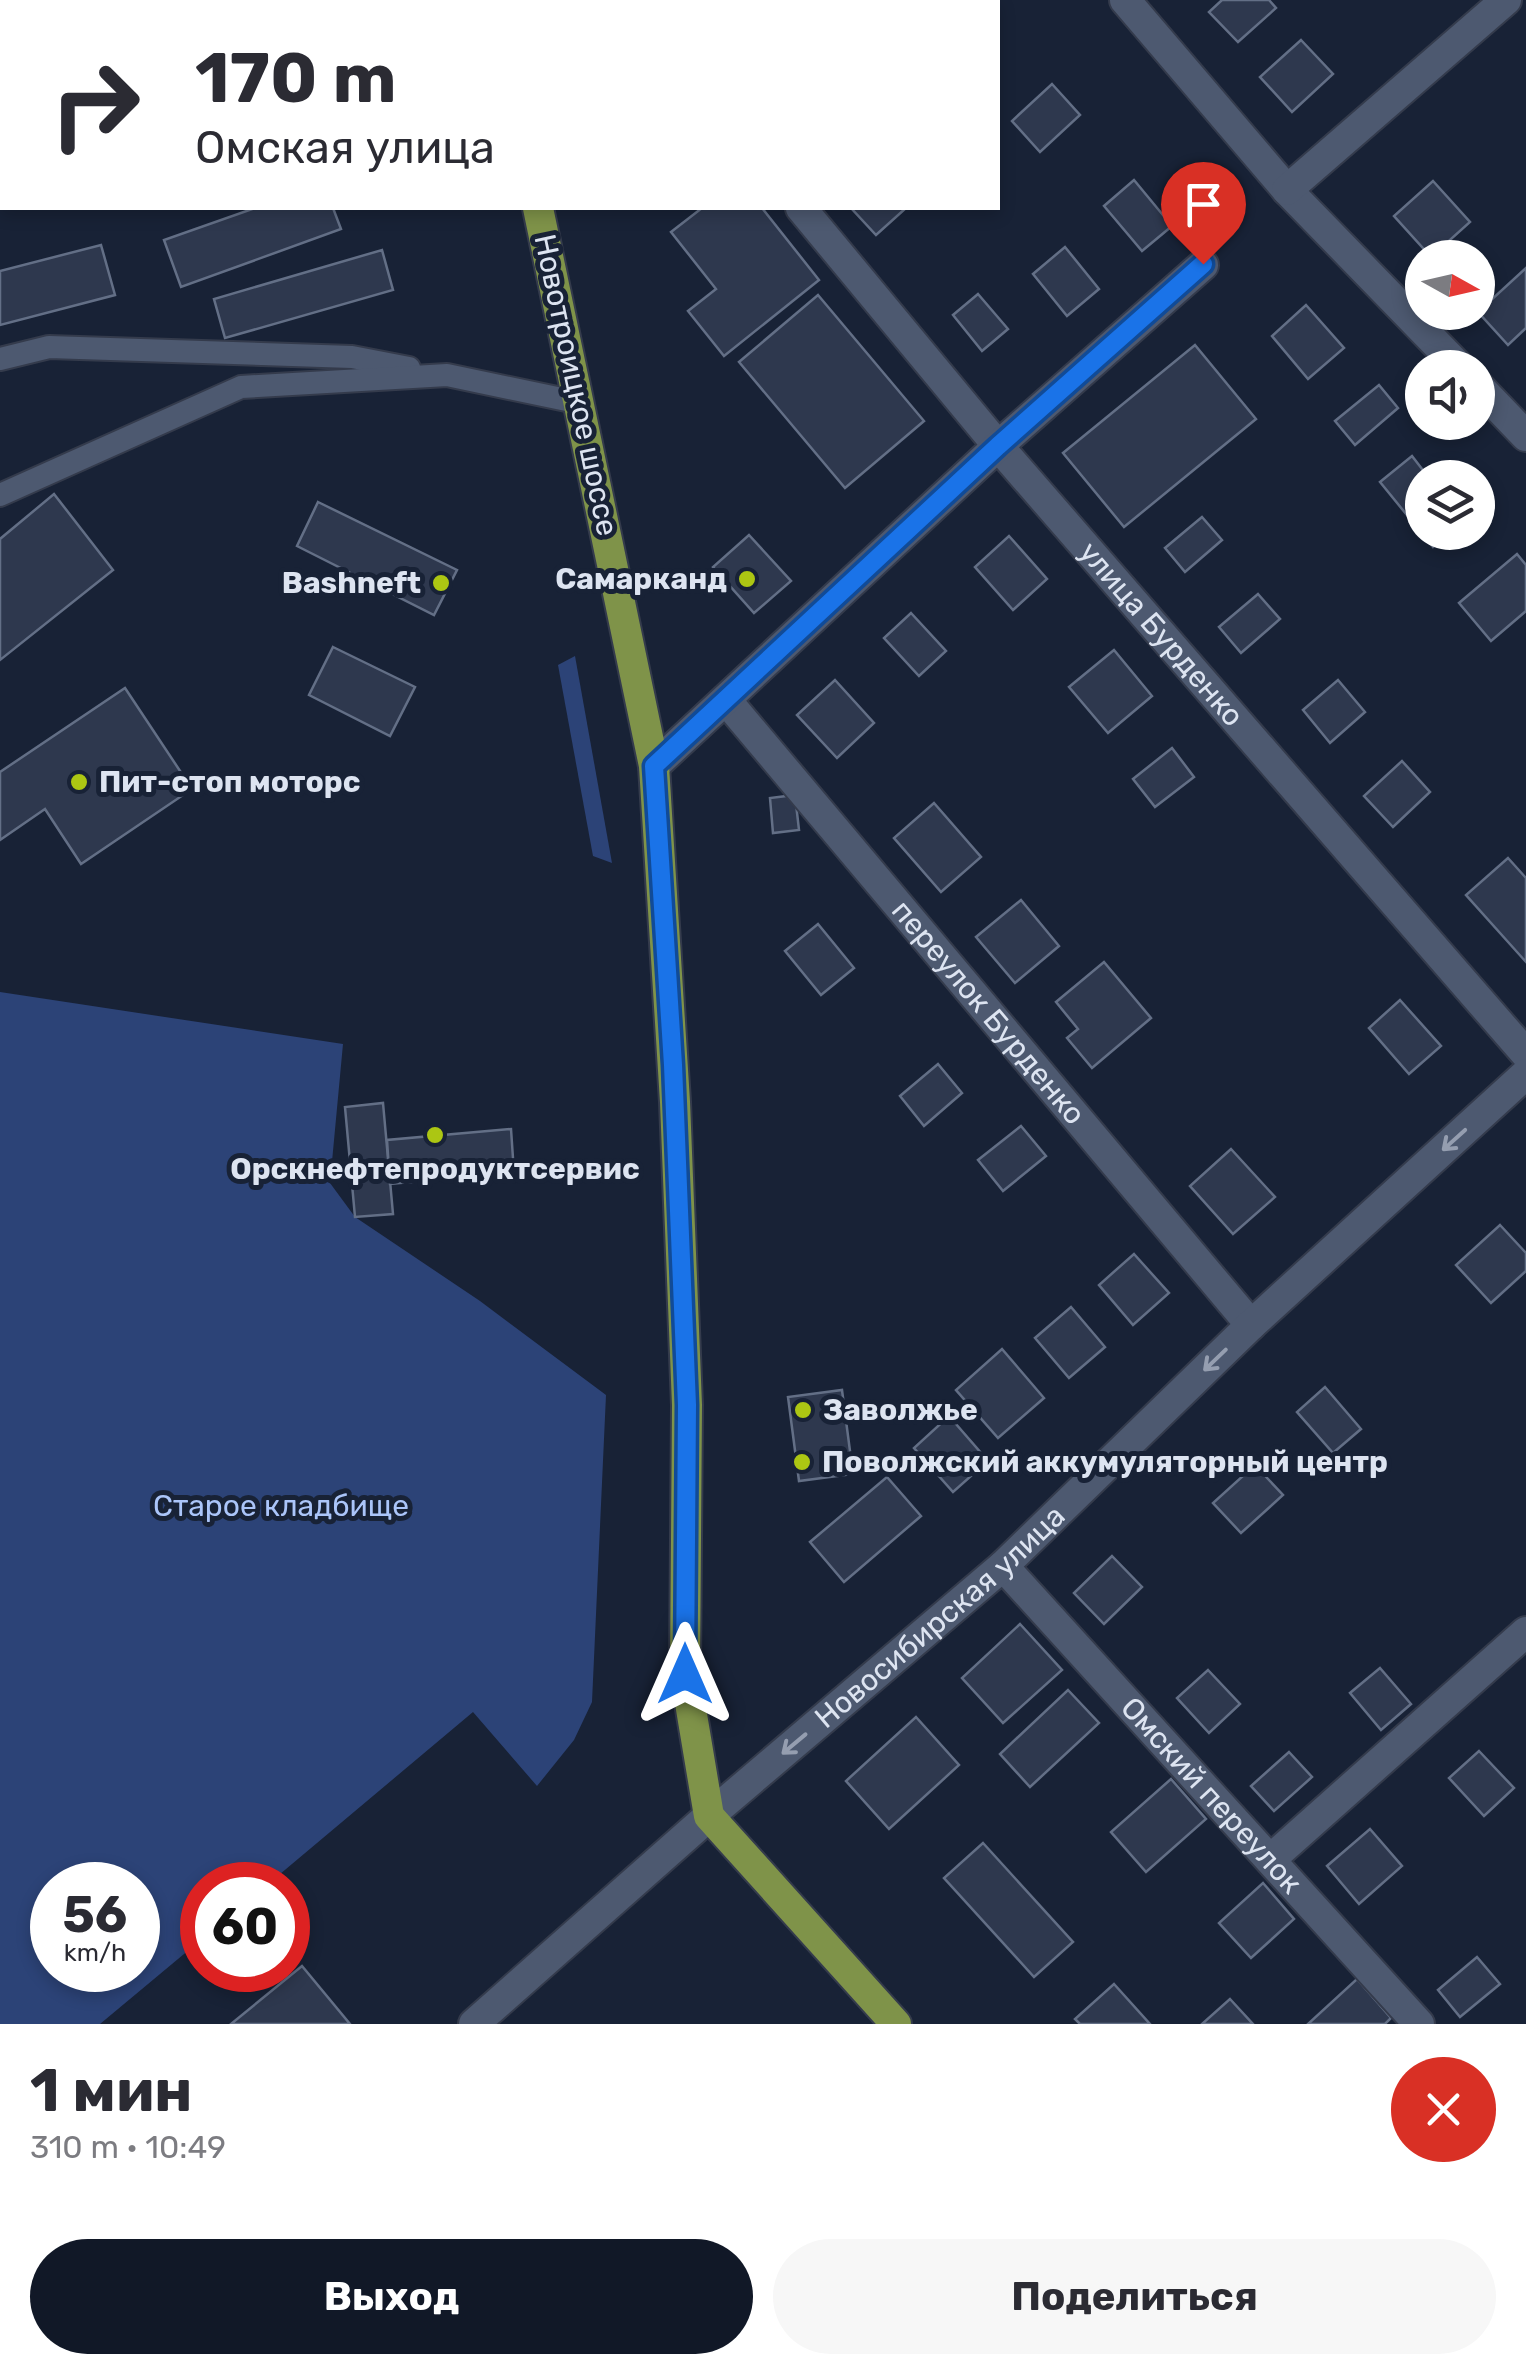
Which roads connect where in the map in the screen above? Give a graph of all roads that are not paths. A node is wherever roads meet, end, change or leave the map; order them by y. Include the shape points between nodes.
1 (1125, 0) edge
2 (1506, 0) edge
3 (1287, 190) junction
4 (538, 210) edge
5 (803, 210) edge
6 (1203, 264) dead end
7 (1443, 350) edge
8 (0, 359) edge
9 (447, 375) junction
10 (581, 403) junction
11 (1495, 404) edge
12 (1526, 436) edge
13 (998, 446) junction
14 (0, 495) edge
15 (726, 700) junction
16 (654, 766) junction
17 (1526, 1054) edge
18 (1526, 1074) edge
19 (1250, 1325) junction
20 (1003, 1566) junction
21 (1526, 1632) edge
22 (709, 1816) junction
23 (1272, 1858) junction
24 (474, 2024) edge
25 (896, 2024) edge
26 (1420, 2024) edge

1 - 3 street
2 - 3 street
3 - 7 street
4 - 10 main road, Новотроицкое шоссе
5 - 13 street, улица Бурденко
6 - 13 street
8 - 9 lane via 49,347 201,352 352,358
9 - 10 lane
9 - 14 lane via 241,388
10 - 16 main road, Новотроицкое шоссе
11 - 12 street
13 - 15 street
13 - 17 street, улица Бурденко
15 - 16 street
15 - 19 street, переулок Бурденко
16 - 22 main road, Новотроицкое шоссе via 687,1405 685,1674
18 -> 19 street, Новосибирская улица
19 -> 20 street, Новосибирская улица
20 -> 22 street, Новосибирская улица
20 - 23 street, Омский переулок
21 - 23 street
22 - 24 street, Новосибирская улица
22 - 25 main road
23 - 26 street, Омский переулок

